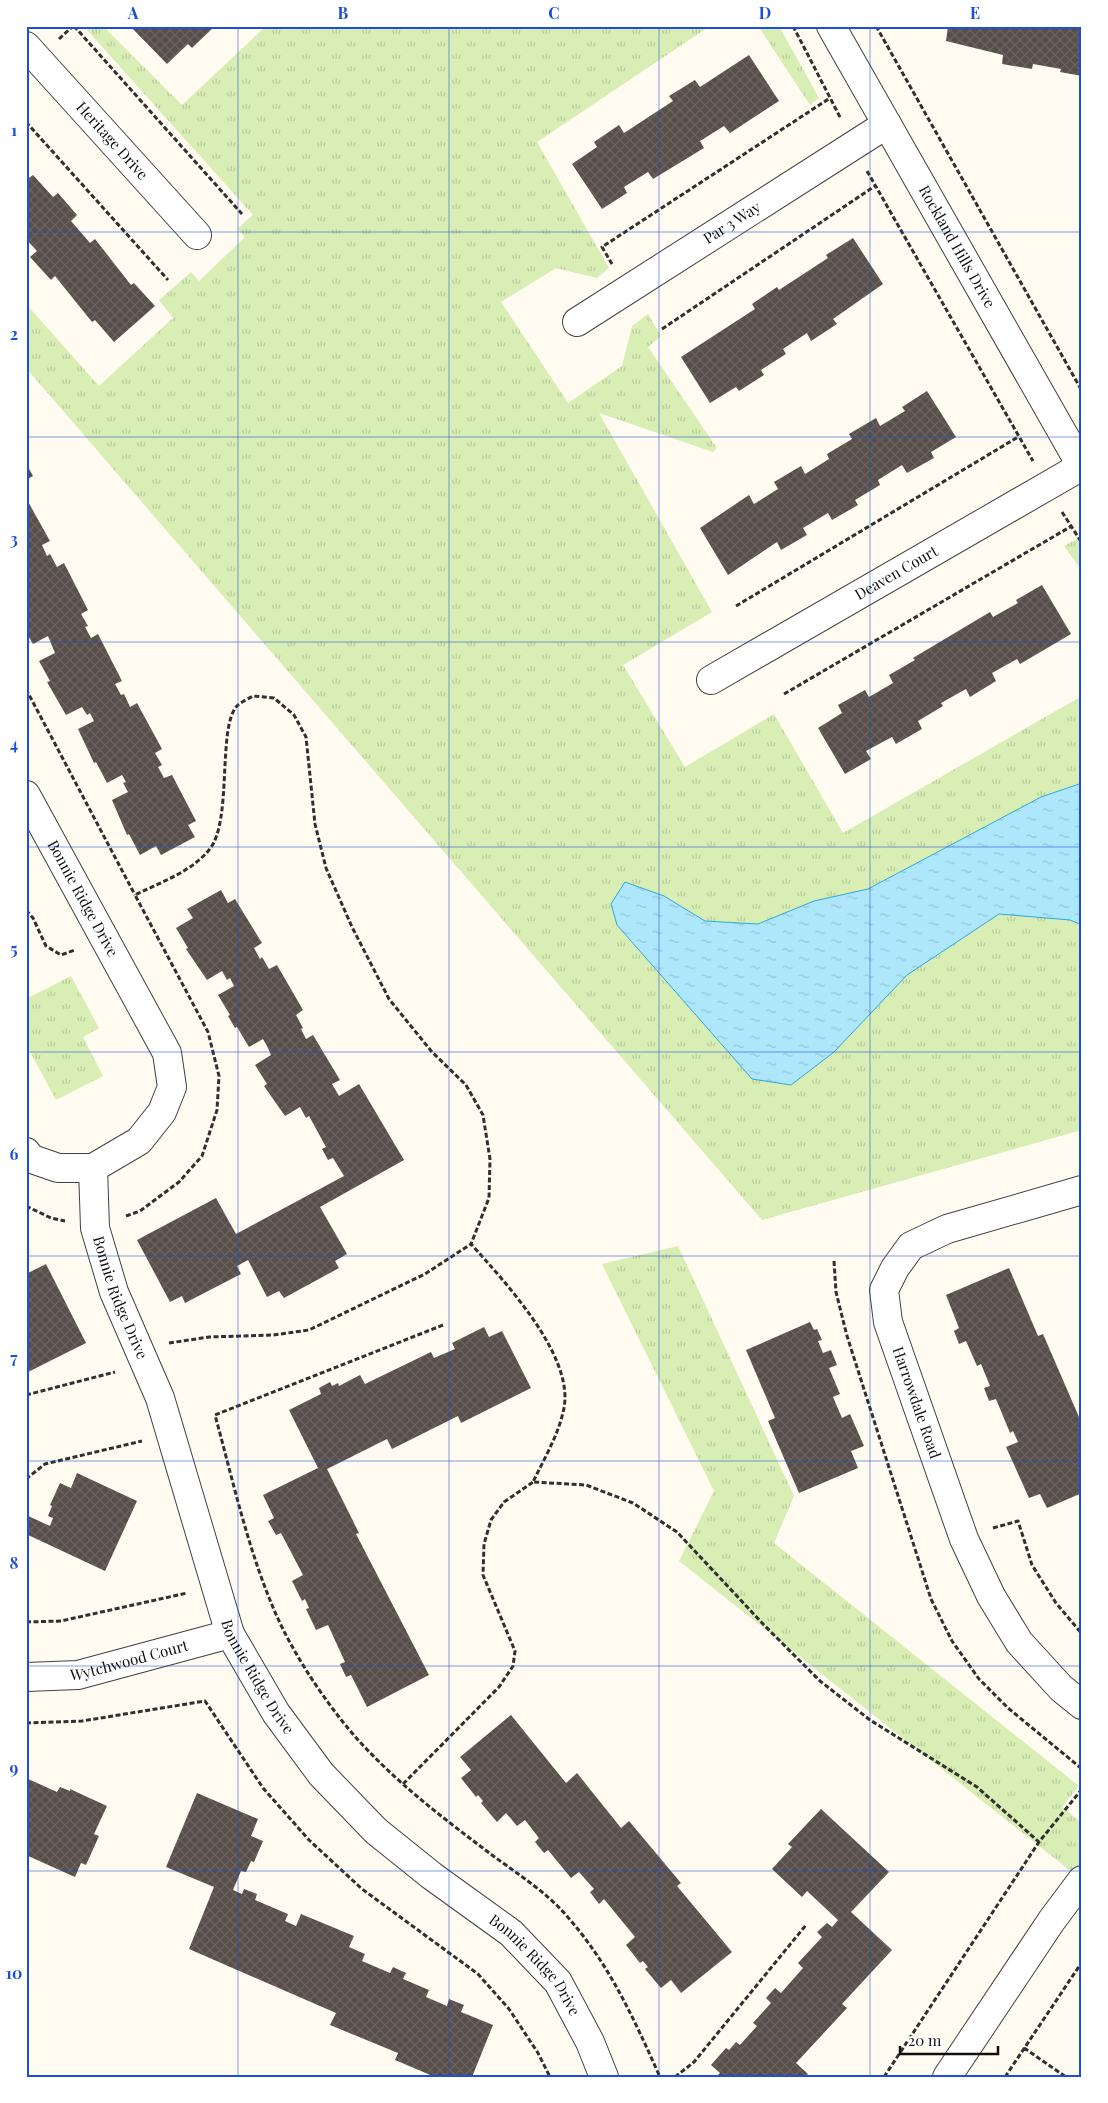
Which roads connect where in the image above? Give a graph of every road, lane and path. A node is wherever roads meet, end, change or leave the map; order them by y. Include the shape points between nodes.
1 (74, 26) edge
2 (793, 26) edge
3 (831, 26) edge
4 (876, 26) edge
5 (26, 46) edge
6 (830, 98) junction
7 (26, 122) edge
8 (887, 124) junction
9 (854, 144) junction
10 (875, 186) junction
11 (242, 214) dead end
12 (197, 235) dead end
13 (614, 269) dead end
14 (168, 280) dead end
15 (577, 322) dead end
16 (662, 329) dead end
17 (1082, 391) edge
18 (1018, 437) junction
19 (1082, 467) edge
20 (1047, 486) junction
21 (1070, 527) junction
22 (1082, 543) edge
23 (736, 606) dead end
24 (711, 680) dead end
25 (26, 689) edge
26 (784, 694) dead end
27 (26, 795) edge
28 (135, 895) junction
29 (26, 910) edge
30 (78, 948) dead end
31 (26, 1152) edge
32 (92, 1168) junction
33 (1082, 1190) edge
34 (26, 1206) edge
35 (95, 1228) junction
36 (471, 1244) junction
37 (834, 1261) dead end
38 (443, 1326) dead end
39 (138, 1348) junction
40 (122, 1370) dead end
41 (26, 1395) edge
42 (145, 1441) dead end
43 (26, 1479) edge
44 (533, 1482) junction
45 (988, 1530) dead end
46 (190, 1592) dead end
47 (26, 1622) edge
48 (230, 1634) junction
49 (1082, 1634) edge
50 (26, 1677) edge
51 (1082, 1705) edge
52 (26, 1723) edge
53 (1082, 1769) edge
54 (402, 1784) junction
55 (1082, 1788) edge
56 (1038, 1842) junction
57 (1082, 1880) edge
58 (806, 1925) dead end
59 (1082, 1962) edge
60 (1024, 2048) junction
61 (550, 2077) edge
62 (604, 2077) edge
63 (660, 2077) edge
64 (675, 2077) edge
65 (884, 2077) edge
66 (947, 2077) edge
67 (1005, 2077) edge
68 (1066, 2077) edge

1 - 11 path
2 - 6 path
3 - 8 street, Rockland Hills Drive
4 - 17 path
5 - 12 street, Heritage Drive
6 - 9 path
6 - 13 path via 602,247
7 - 14 path
8 - 9 street, Par 3 Way
8 - 19 street, Rockland Hills Drive
9 - 10 path
9 - 15 street, Par 3 Way
10 - 16 path
10 - 18 path
18 - 20 path
18 - 23 path
19 - 20 street, Deaven Court
20 - 21 path
20 - 24 street, Deaven Court
21 - 22 path
21 - 26 path
25 - 28 path
27 - 32 street, Bonnie Ridge Drive via 167,1053 172,1087 162,1112 140,1141
28 - 35 path via 208,1032 219,1076 217,1110 202,1156 179,1182 140,1211
28 - 36 path via 191,867 211,848 220,822 230,726 236,706 253,696 274,698 294,715 306,737 316,824 326,868 352,927 390,999 432,1052 466,1085 483,1115 490,1159 489,1198
29 - 30 path via 46,946 61,955
31 - 32 street, Bonnie Ridge Drive via 32,1159 58,1168
32 - 35 street, Bonnie Ridge Drive
33 - 51 street, Harrowdale Road via 947,1228 911,1246 884,1290 888,1322 964,1539 987,1588 1019,1642 1061,1688
34 - 35 path via 51,1218
35 - 39 street, Bonnie Ridge Drive via 114,1292
36 - 39 path via 425,1274 309,1330 209,1337
36 - 44 path via 512,1290 544,1334 563,1377 564,1407 554,1440
37 - 53 path via 836,1292 847,1336 931,1599 952,1641 979,1679 1008,1708
38 - 54 path via 215,1415 250,1544 270,1602 302,1662 339,1717
39 - 48 street, Bonnie Ridge Drive via 160,1398
40 - 41 path
42 - 43 path via 45,1464
44 - 54 path via 504,1502 491,1520 484,1544 483,1575 515,1651 512,1666 499,1687
44 - 56 path via 586,1485 633,1503 677,1532 820,1680 870,1720 977,1787
45 - 49 path via 1018,1521 1032,1565 1056,1603
46 - 47 path via 61,1621
48 - 50 street, Wytchwood Court via 78,1675
48 - 62 street, Bonnie Ridge Drive via 276,1713 321,1774 376,1831 511,1933 558,1982 590,2042
52 - 61 path via 82,1721 205,1701 263,1788 309,1840 362,1889 478,1974 510,2009
54 - 63 path via 564,1912 598,1955 625,1999
55 - 56 path
56 - 65 path
57 - 66 street
58 - 64 path via 694,2062
59 - 60 path
60 - 67 path
60 - 68 path

